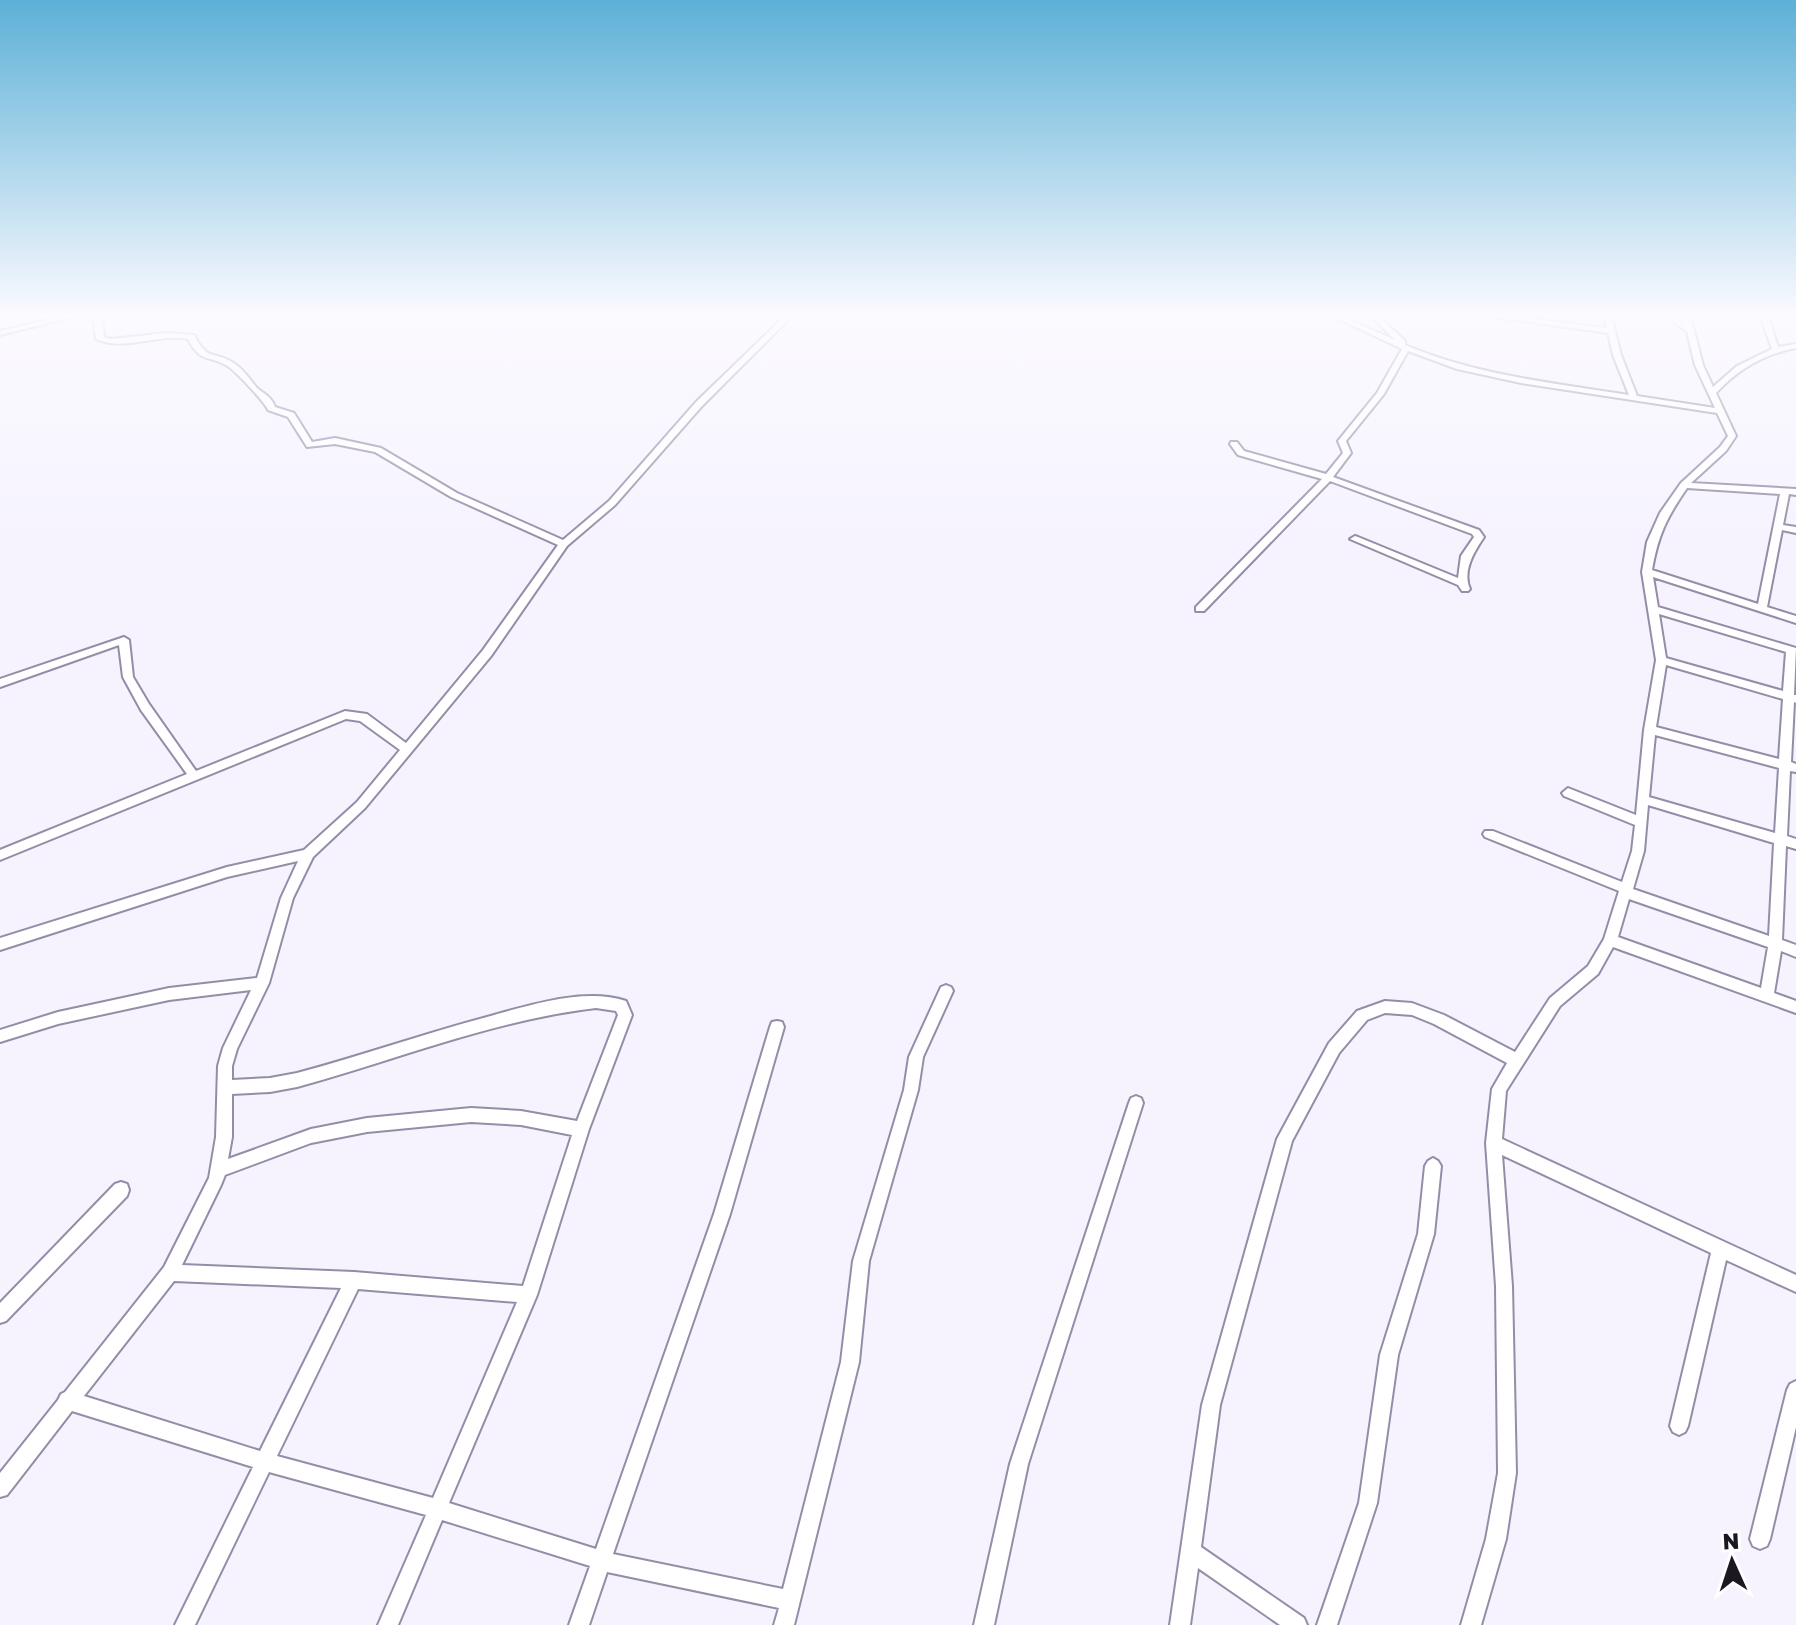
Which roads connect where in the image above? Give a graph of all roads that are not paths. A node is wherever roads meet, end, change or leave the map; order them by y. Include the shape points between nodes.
1 (253, 391) edge
2 (712, 391) edge
3 (1382, 391) edge
4 (1586, 391) edge
5 (1632, 391) edge
6 (1713, 392) edge
7 (1634, 398) junction
8 (1718, 411) junction
9 (1234, 444) dead end
10 (1328, 478) junction
11 (1684, 485) junction
12 (1791, 492) edge
13 (1777, 526) junction
14 (1796, 530) edge
15 (1355, 539) dead end
16 (564, 544) junction
17 (1647, 572) junction
18 (1200, 609) dead end
19 (1653, 609) junction
20 (1762, 609) junction
21 (1796, 620) edge
22 (1793, 650) edge
23 (1661, 660) junction
24 (0, 683) edge
25 (1793, 698) edge
26 (1650, 730) junction
27 (407, 749) junction
28 (1791, 766) edge
29 (194, 776) junction
30 (1568, 793) dead end
31 (1642, 799) junction
32 (1640, 822) junction
33 (1489, 834) dead end
34 (1781, 839) junction
35 (1796, 844) edge
36 (308, 854) junction
37 (0, 855) edge
38 (1626, 890) junction
39 (1610, 940) junction
40 (0, 944) edge
41 (1775, 944) junction
42 (1796, 951) edge
43 (262, 983) junction
44 (946, 991) dead end
45 (1767, 997) junction
46 (1796, 1007) edge
47 (777, 1027) dead end
48 (0, 1036) edge
49 (1517, 1061) junction
50 (224, 1088) junction
51 (1136, 1103) dead end
52 (581, 1129) junction
53 (1494, 1143) junction
54 (1433, 1166) dead end
55 (218, 1170) junction
56 (121, 1190) dead end
57 (1720, 1248) junction
58 (170, 1273) junction
59 (354, 1280) junction
60 (1796, 1284) edge
61 (529, 1295) junction
62 (0, 1315) edge
63 (1796, 1390) edge
64 (67, 1400) junction
65 (1679, 1426) dead end
66 (265, 1462) junction
67 (0, 1488) edge
68 (438, 1509) junction
69 (1760, 1539) dead end
70 (1191, 1552) junction
71 (603, 1561) junction
72 (789, 1600) junction
73 (185, 1625) edge
74 (388, 1625) edge
75 (579, 1625) edge
76 (784, 1625) edge
77 (984, 1625) edge
78 (1180, 1625) edge
79 (1297, 1625) edge
80 (1327, 1625) edge
81 (1471, 1625) edge

1 - 16 street via 271,408 291,415 310,445 335,441 378,450 454,495
2 - 16 street via 612,503
3 - 10 street via 1342,441 1347,453
4 - 7 street
5 - 7 street
6 - 8 street
7 - 8 street
8 - 11 street via 1732,436
9 - 10 street via 1241,453
10 - 15 street via 1479,537 1466,556 1464,586
10 - 18 street
11 - 12 street
11 - 17 street via 1652,542
12 - 13 street
13 - 14 street
13 - 20 street
16 - 27 street via 487,653
17 - 19 street
17 - 20 street
19 - 22 street
19 - 23 street
20 - 21 street
22 - 25 street
23 - 25 street
23 - 26 street
24 - 29 street via 124,640 128,677
25 - 28 street
26 - 28 street
26 - 31 street
27 - 29 street via 363,717 345,715
27 - 36 street via 361,805
28 - 34 street
29 - 37 street
30 - 32 street
31 - 32 street
31 - 34 street
32 - 38 street
33 - 38 street
34 - 35 street
34 - 41 street
36 - 40 street via 227,872
36 - 43 street via 287,898
38 - 39 street
38 - 41 street
39 - 45 street
39 - 49 street via 1593,970 1555,1002
41 - 42 street
41 - 45 street
43 - 48 street via 169,994
43 - 50 street via 230,1048
44 - 72 street via 916,1057 861,1261 850,1362
45 - 46 street
47 - 71 street via 722,1214
49 - 53 street via 1499,1089
49 - 70 street via 1439,1019 1385,1007 1362,1015 1334,1048 1285,1139 1211,1405
50 - 52 street via 295,1081 516,1016 611,1001 621,1005 625,1015
50 - 55 street
51 - 77 street via 1019,1464
52 - 55 street via 471,1115 367,1125 311,1136
52 - 61 street
53 - 57 street
53 - 81 street via 1504,1286 1507,1473 1496,1539
54 - 80 street via 1426,1234 1389,1355 1368,1503
55 - 58 street
56 - 62 street
57 - 60 street
57 - 65 street
58 - 59 street
58 - 64 street
59 - 61 street
59 - 66 street
61 - 68 street
63 - 69 street
64 - 66 street
64 - 67 street
66 - 68 street
66 - 73 street
68 - 71 street
68 - 74 street
70 - 78 street
70 - 79 street
71 - 72 street
71 - 75 street
72 - 76 street

